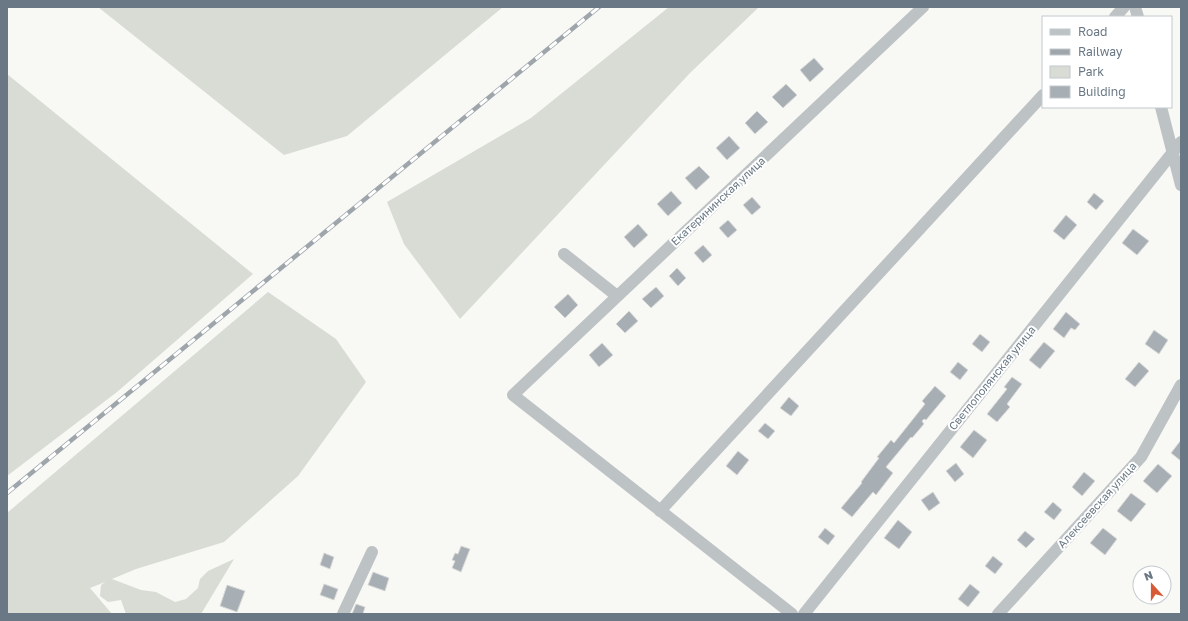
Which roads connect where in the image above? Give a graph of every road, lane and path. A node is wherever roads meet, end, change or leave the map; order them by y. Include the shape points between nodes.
1 (923, 7) edge
2 (1124, 7) edge
3 (1116, 16) edge
4 (1042, 96) edge
5 (1161, 108) edge
6 (1181, 142) edge
7 (1172, 152) junction
8 (1181, 186) edge
9 (564, 254) dead end
10 (617, 296) junction
11 (1181, 385) edge
12 (660, 511) junction
13 (372, 552) dead end
14 (343, 614) edge
15 (792, 614) edge
16 (804, 614) edge
17 (998, 614) edge

1 - 10 street, Екатерининская улица
2 - 3 street
4 - 12 street
5 - 7 street
6 - 7 street, Светлополянская улица
7 - 8 street
7 - 16 street, Светлополянская улица
9 - 10 street
10 - 12 street, Екатерининская улица via 513,395
11 - 17 street, Алексеевская улица via 1141,457
12 - 15 street
13 - 14 street

